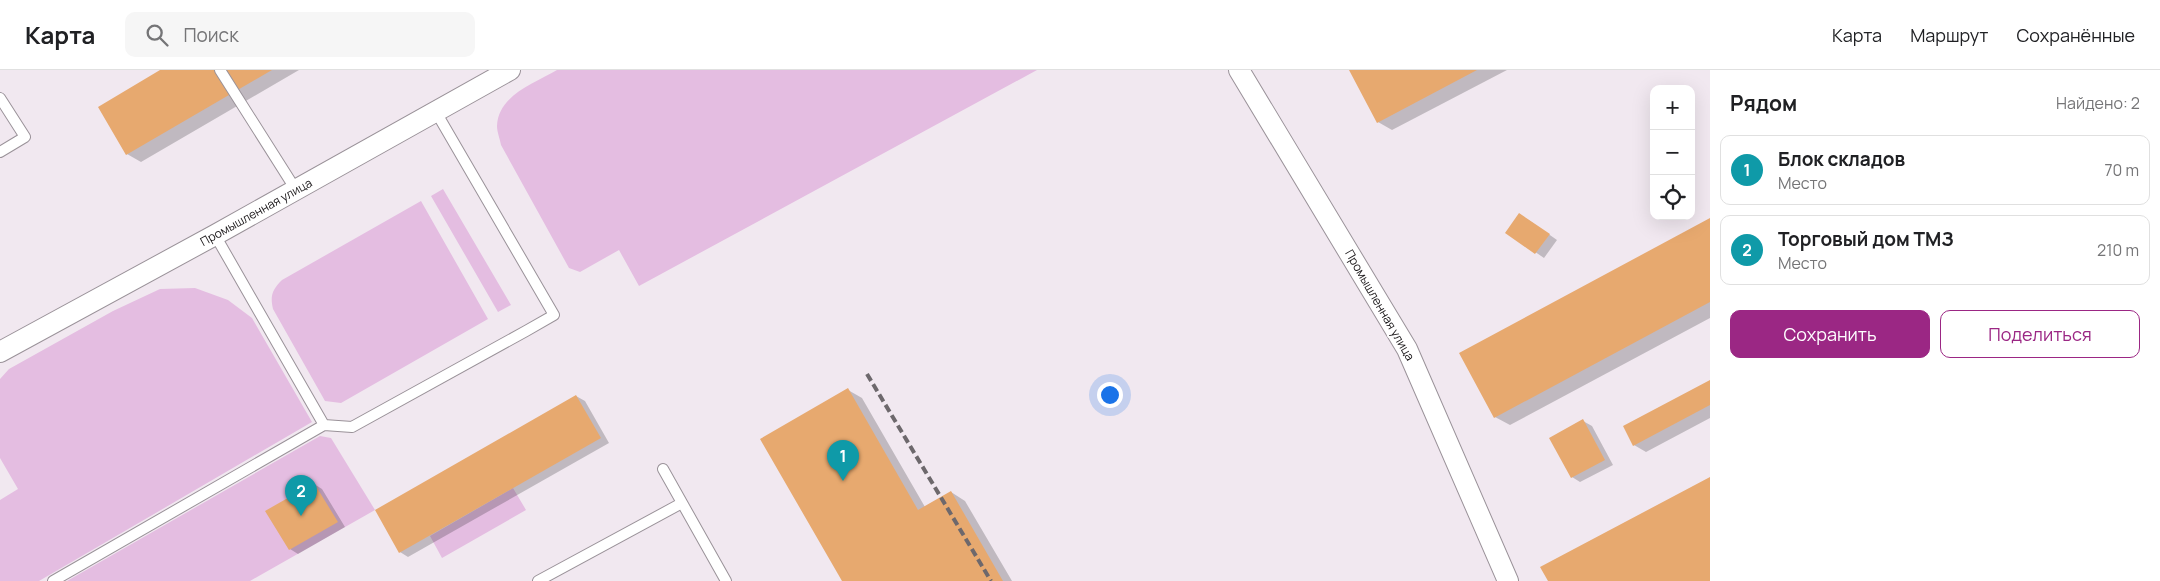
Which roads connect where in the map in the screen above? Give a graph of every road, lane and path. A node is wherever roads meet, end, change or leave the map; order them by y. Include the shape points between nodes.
1 (220, 70) edge
2 (510, 70) edge
3 (1239, 70) edge
4 (0, 98) edge
5 (436, 112) junction
6 (0, 152) edge
7 (296, 190) junction
8 (215, 235) junction
9 (0, 352) edge
10 (324, 424) junction
11 (663, 469) dead end
12 (682, 503) junction
13 (53, 581) edge
14 (538, 581) edge
15 (726, 581) edge
16 (1508, 581) edge

1 - 7 lane
2 - 5 street, Промышленная улица
3 - 16 street, Промышленная улица via 1408,349
4 - 6 lane via 25,137
5 - 7 street, Промышленная улица
5 - 10 lane via 554,315 352,427
7 - 8 street, Промышленная улица
8 - 9 street, Промышленная улица
8 - 10 lane
10 - 13 lane
11 - 12 lane
12 - 14 lane
12 - 15 lane

